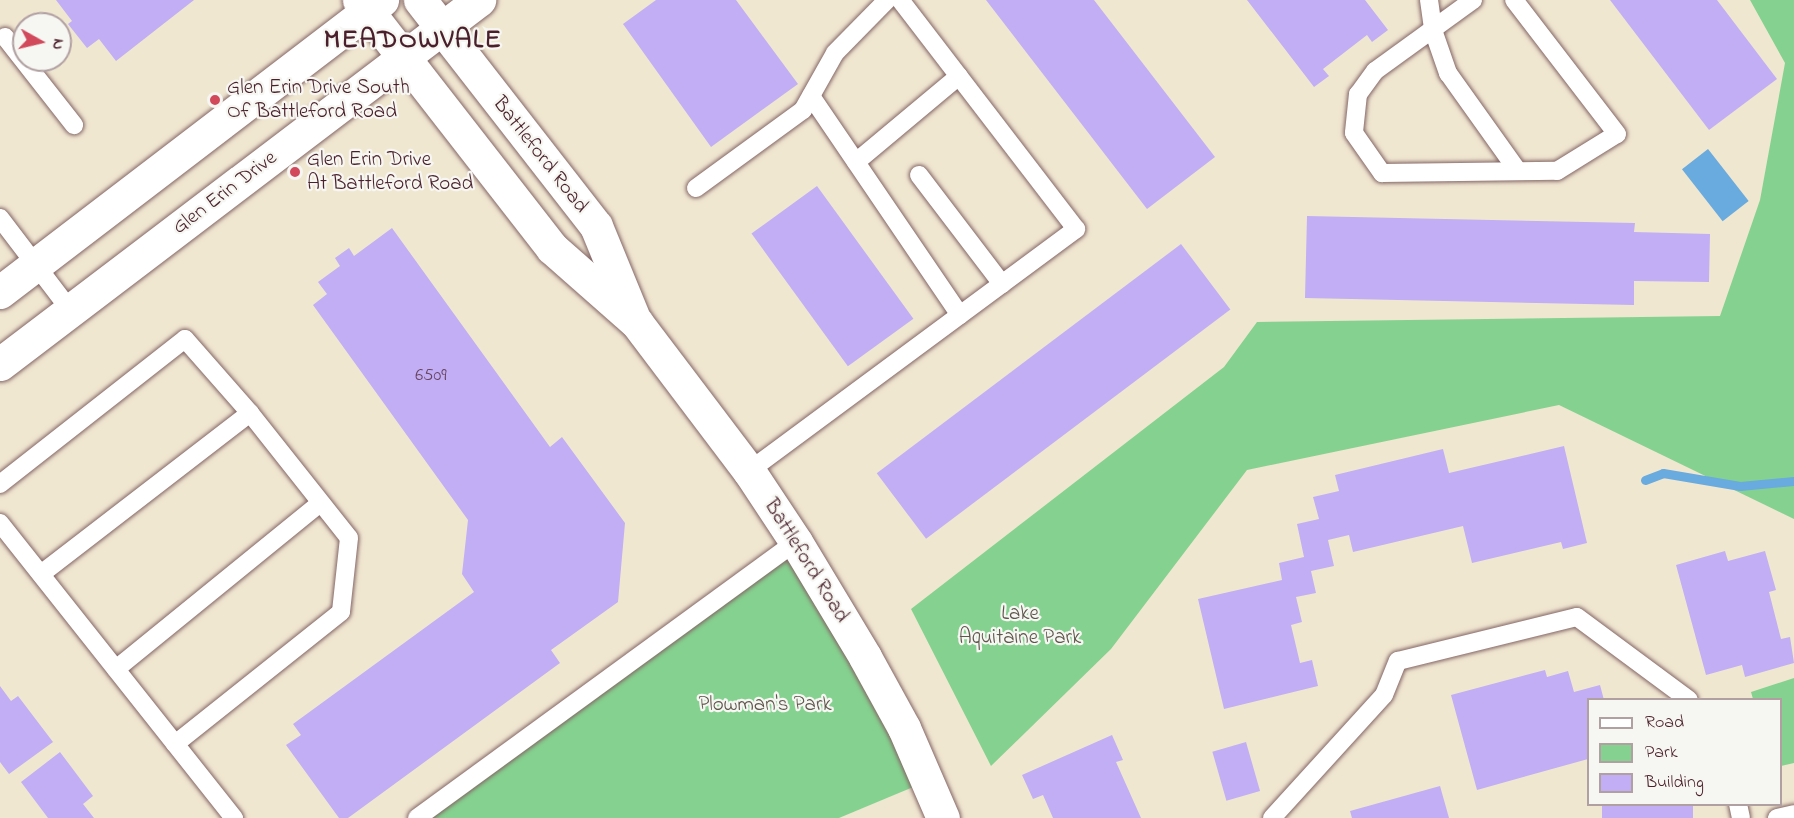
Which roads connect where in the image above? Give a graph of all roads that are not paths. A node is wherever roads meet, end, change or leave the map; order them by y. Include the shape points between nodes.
1 (420, 0) edge
2 (479, 0) edge
3 (887, 0) edge
4 (900, 0) edge
5 (1429, 0) edge
6 (1473, 0) edge
7 (1514, 0) edge
8 (370, 4) edge
9 (442, 28) junction
10 (1433, 30) junction
11 (2, 36) edge
12 (403, 58) junction
13 (959, 76) junction
14 (811, 96) junction
15 (74, 124) dead end
16 (856, 162) junction
17 (1518, 171) junction
18 (919, 175) dead end
19 (696, 188) dead end
20 (0, 218) edge
21 (35, 265) junction
22 (1002, 284) junction
23 (0, 292) edge
24 (70, 310) junction
25 (960, 315) junction
26 (636, 323) junction
27 (0, 364) edge
28 (250, 413) junction
29 (749, 471) junction
30 (0, 484) edge
31 (320, 503) junction
32 (0, 523) edge
33 (796, 542) junction
34 (40, 574) junction
35 (116, 669) junction
36 (1688, 698) edge
37 (175, 744) junction
38 (1794, 813) edge
39 (234, 818) edge
40 (417, 818) edge
41 (943, 818) edge
42 (1272, 818) edge
43 (1777, 818) edge

1 - 9 street, Battleford Road
2 - 9 street, Glen Erin Drive
3 - 14 lane via 836,52
4 - 13 lane
5 - 10 lane
6 - 10 lane
7 - 17 lane via 1617,134 1557,171
8 - 12 street, Battleford Road
8 - 21 street
9 - 12 street, Glen Erin Drive
9 - 26 street, Battleford Road via 596,226
10 - 17 lane via 1448,73
10 - 17 lane via 1375,71 1358,94 1354,133 1382,173
11 - 15 lane
12 - 24 street, Glen Erin Drive
12 - 26 street, Battleford Road via 552,248
13 - 16 lane
13 - 22 lane via 1076,229
14 - 16 lane
14 - 19 lane via 803,110
16 - 25 lane
18 - 22 lane
20 - 21 lane
21 - 23 street
21 - 24 lane
22 - 25 lane
24 - 27 street, Glen Erin Drive
25 - 29 lane
26 - 29 street, Battleford Road
28 - 30 lane via 185,339
28 - 31 lane
28 - 34 lane
29 - 33 street, Battleford Road
31 - 35 lane
31 - 37 lane via 349,538 341,612
32 - 34 lane
33 - 40 lane
33 - 41 street, Battleford Road via 904,728
34 - 35 lane
35 - 37 lane
36 - 42 lane via 1577,617 1398,661 1384,695
37 - 39 lane
38 - 43 lane

